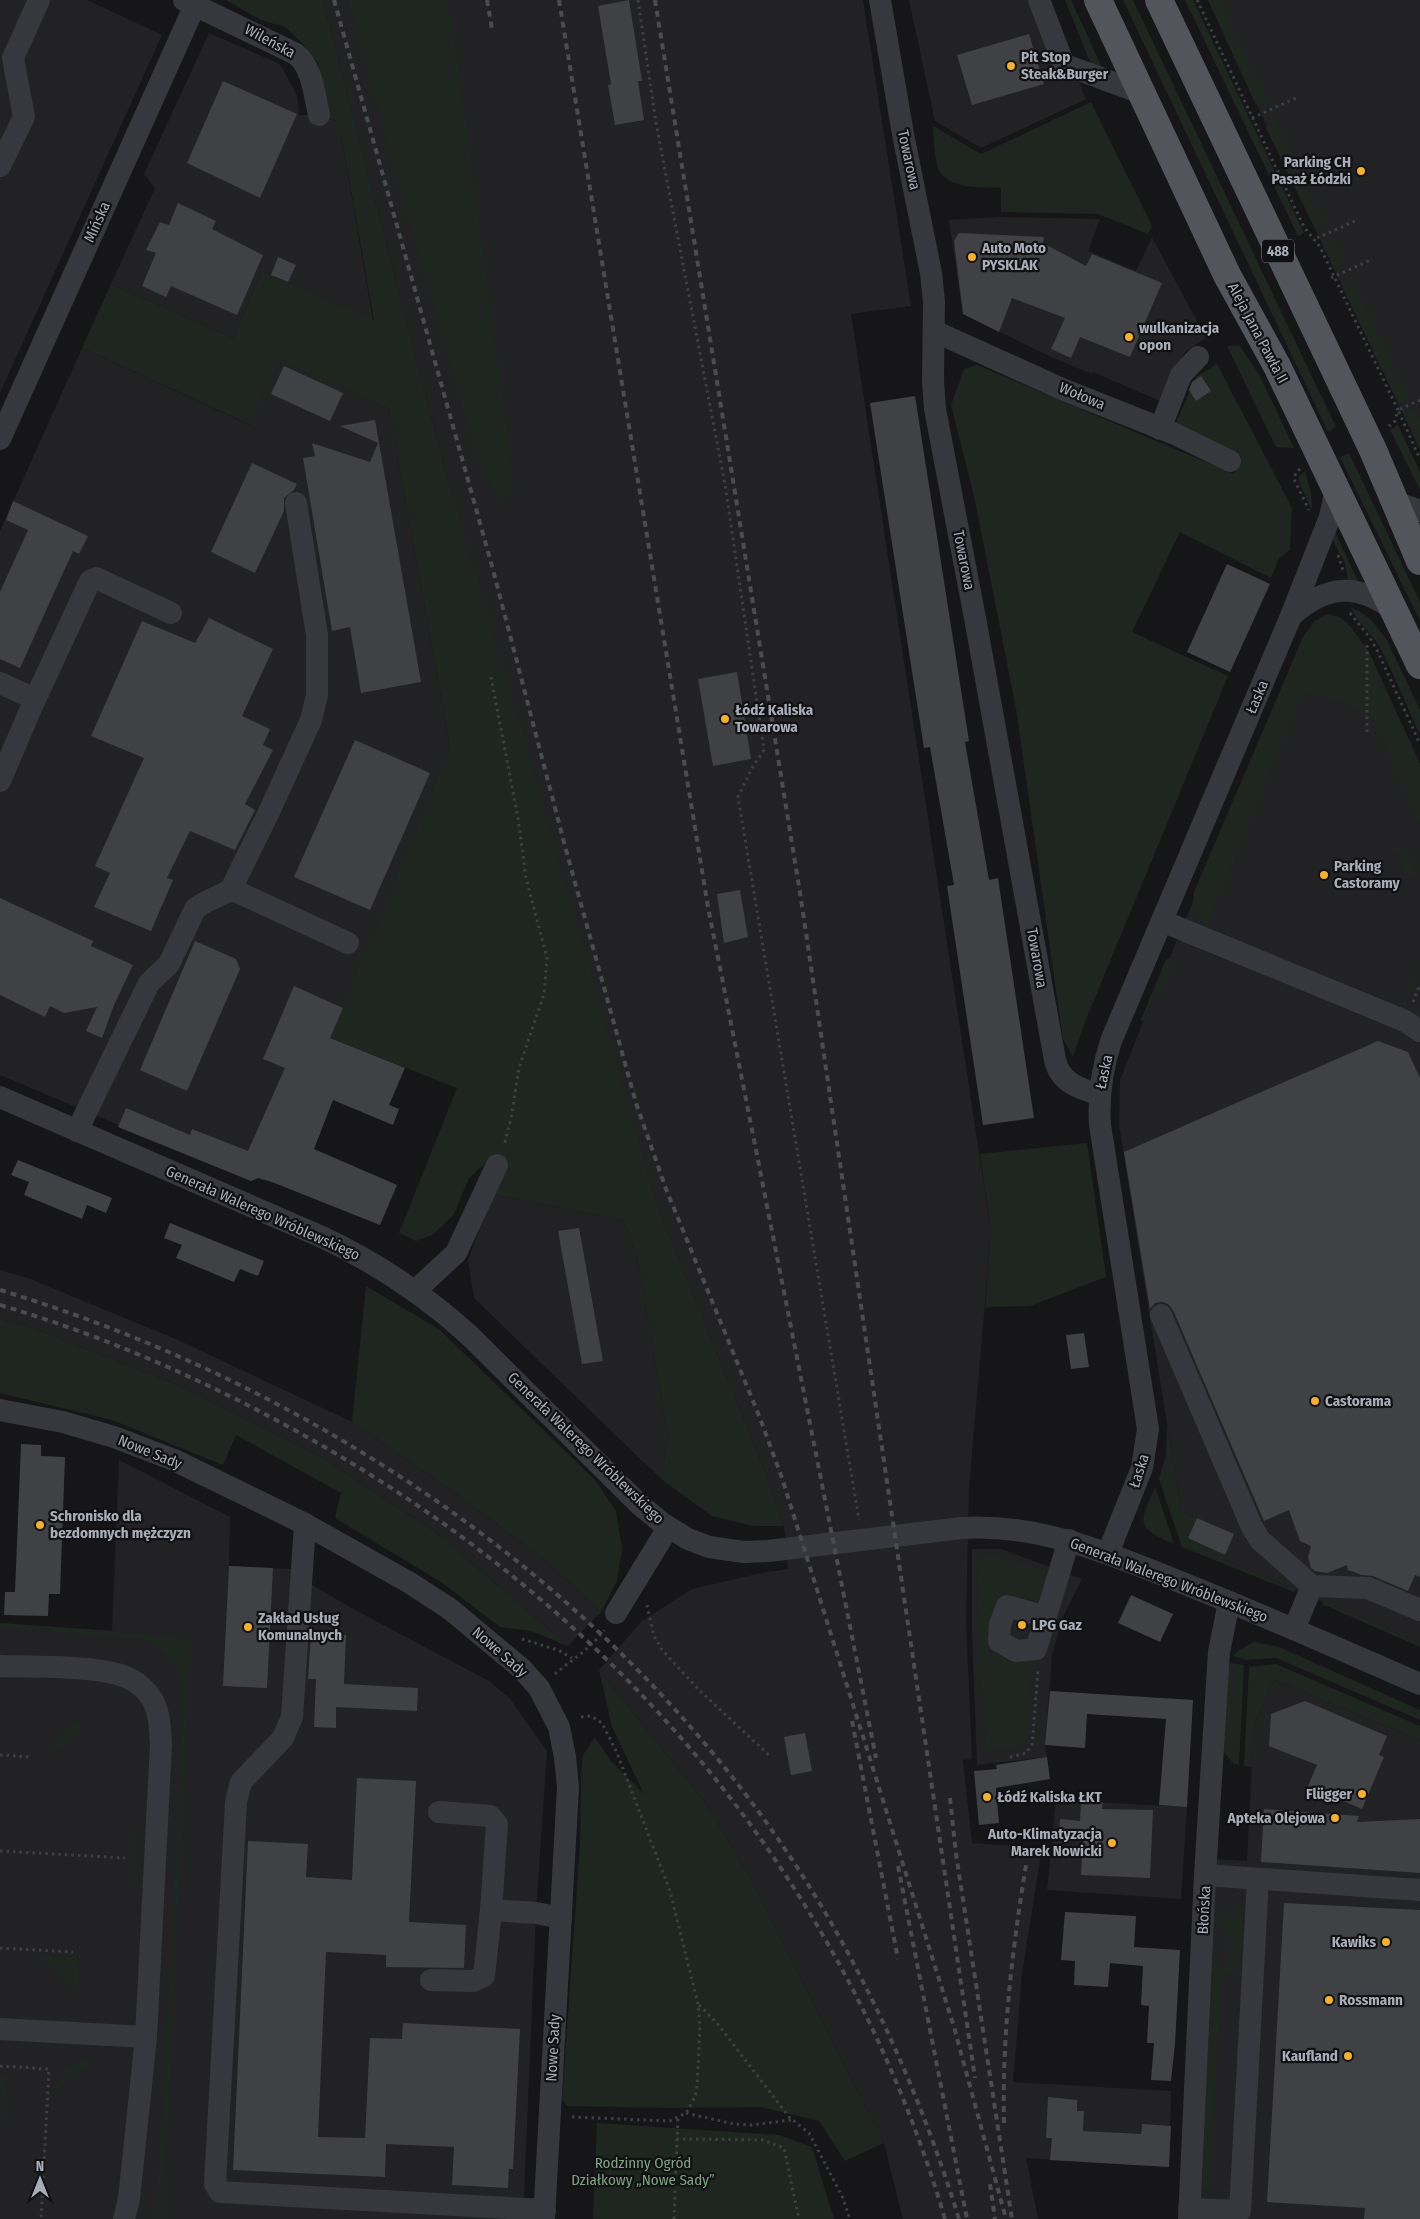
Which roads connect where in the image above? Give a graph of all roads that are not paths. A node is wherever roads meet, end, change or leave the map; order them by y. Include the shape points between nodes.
1 (39, 0) edge
2 (880, 0) edge
3 (1039, 0) edge
4 (1098, 0) edge
5 (1159, 0) edge
6 (190, 3) edge
7 (1140, 92) junction
8 (319, 115) dead end
9 (0, 166) edge
10 (934, 331) junction
11 (1198, 357) dead end
12 (1160, 429) junction
13 (0, 439) edge
14 (1230, 461) dead end
15 (1336, 488) junction
16 (1394, 502) junction
17 (296, 503) dead end
18 (1420, 510) edge
19 (1420, 561) edge
20 (1394, 610) junction
21 (172, 613) dead end
22 (1291, 616) junction
23 (1420, 665) edge
24 (0, 683) edge
25 (35, 699) junction
26 (0, 781) edge
27 (231, 889) junction
28 (1162, 921) junction
29 (348, 943) dead end
30 (1420, 1031) edge
31 (1099, 1094) junction
32 (0, 1098) edge
33 (77, 1131) junction
34 (497, 1166) road end
35 (416, 1290) junction
36 (1161, 1315) dead end
37 (0, 1410) edge
38 (305, 1524) junction
39 (668, 1528) junction
40 (1069, 1540) junction
41 (1108, 1553) junction
42 (1312, 1586) junction
43 (1230, 1602) junction
44 (1420, 1610) edge
45 (616, 1613) road end
46 (1046, 1617) junction
47 (1294, 1629) junction
48 (0, 1666) edge
49 (1420, 1684) edge
50 (440, 1812) dead end
51 (1205, 1875) junction
52 (1258, 1880) junction
53 (1420, 1890) edge
54 (491, 1910) junction
55 (561, 1918) junction
56 (431, 1980) dead end
57 (0, 2029) edge
58 (146, 2037) junction
59 (544, 2214) edge
60 (1189, 2214) edge
61 (124, 2219) edge

1 - 9 street via 13,58 24,116
2 - 10 street, Towarowa via 934,288
3 - 7 street via 1064,65
4 - 7 main road, Aleja Jana Pawła II
5 - 16 main road, 488 via 1373,450
6 - 8 street, Wileńska via 300,57 311,79
6 - 13 street, Mińska
7 - 15 main road, Aleja Jana Pawła II via 1227,275 1277,366
10 - 12 street, Wołowa
10 - 31 street, Towarowa via 932,381 935,409 1055,1060 1068,1082
11 - 12 street via 1181,375
12 - 14 street, Wołowa
15 - 20 main road, Aleja Jana Pawła II
15 - 22 street, Łaska via 1330,517
16 - 18 street
16 - 19 main road, 488
17 - 27 street via 317,635 317,695 310,720
20 - 22 street, Łaska via 1367,594 1345,590 1311,600
20 - 23 main road, Aleja Jana Pawła II
21 - 25 street via 96,578 90,581
22 - 28 street, Łaska
24 - 25 street
25 - 26 street
27 - 29 street
27 - 33 street via 194,909 169,964 149,983
28 - 30 street via 1405,1021
28 - 31 street, Łaska via 1111,1041
31 - 41 street, Łaska via 1100,1126 1148,1429 1142,1468
32 - 33 street, Generała Walerego Wróblewskiego
33 - 35 street, Generała Walerego Wróblewskiego via 322,1237
34 - 35 street via 456,1253
35 - 39 street, Generała Walerego Wróblewskiego via 476,1341 639,1504
36 - 42 street via 1252,1527 1260,1540
37 - 38 street, Nowe Sady via 63,1422 114,1437 174,1460
38 - 55 street, Nowe Sady via 450,1609 522,1669 539,1688 559,1727 568,1787
38 - 59 street via 292,1717 283,1738 241,1782 236,1802 215,2184 220,2192 524,2210
39 - 40 street, Generała Walerego Wróblewskiego via 698,1544 744,1552 987,1526 1026,1530
39 - 45 street
40 - 41 street, Generała Walerego Wróblewskiego
40 - 46 street
41 - 43 street, Generała Walerego Wróblewskiego
42 - 44 street via 1368,1588
42 - 47 street
43 - 47 street, Generała Walerego Wróblewskiego
43 - 51 street, Błońska via 1219,1652
46 - 46 street via 1036,1649 1016,1651 999,1641 1000,1624 1007,1606
47 - 49 street, Generała Walerego Wróblewskiego
48 - 58 street via 97,1671 129,1678 142,1687 158,1712 161,1744
50 - 54 street via 490,1816 497,1824
51 - 52 street
51 - 60 street, Błońska
52 - 53 street
52 - 60 street via 1240,2211
54 - 55 street
54 - 56 street via 484,1976 473,1981
55 - 59 street, Nowe Sady
57 - 58 street
58 - 61 street via 129,2199

